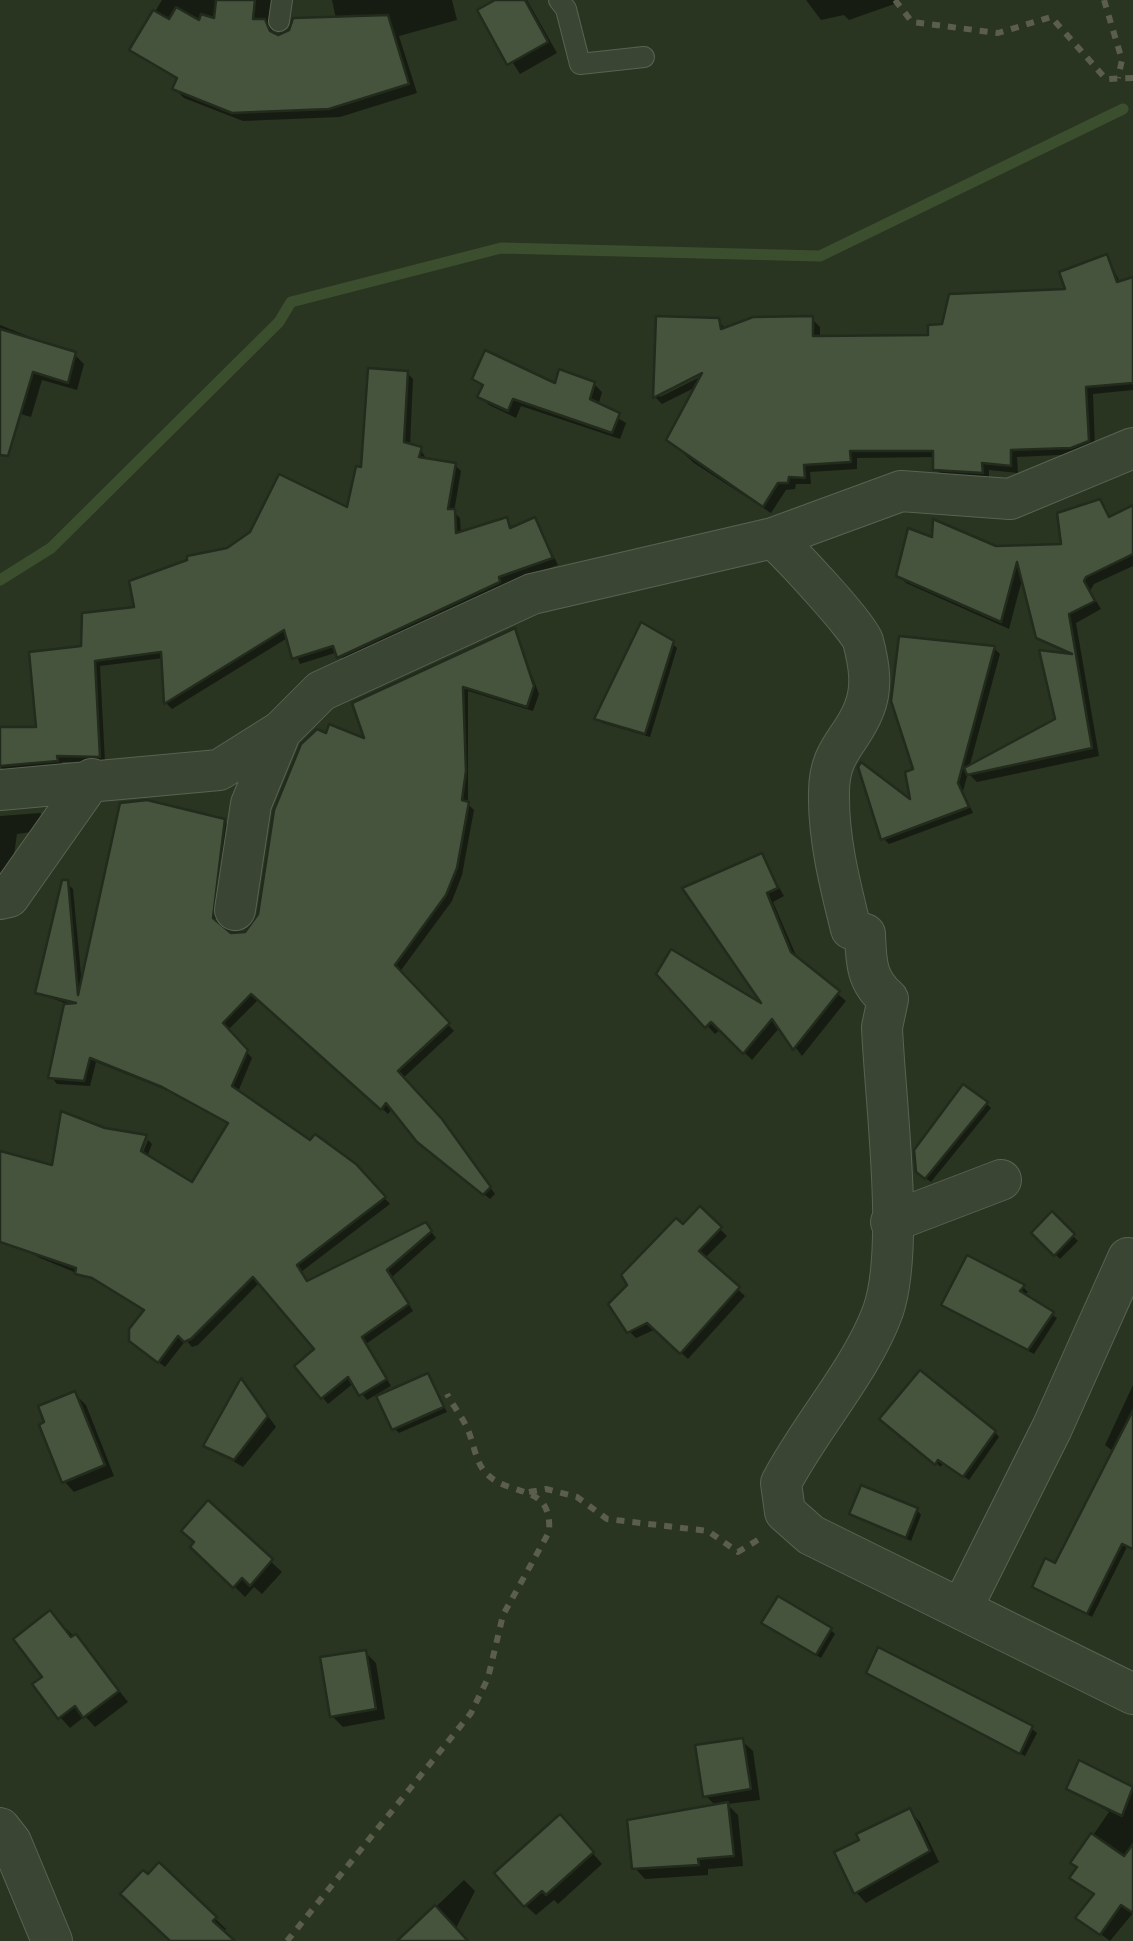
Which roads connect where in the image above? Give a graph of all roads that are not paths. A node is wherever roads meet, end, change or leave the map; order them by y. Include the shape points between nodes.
1 (559, 0) edge
2 (644, 57) dead end
3 (1133, 448) edge
4 (773, 538) junction
5 (281, 731) junction
6 (92, 779) junction
7 (0, 790) edge
8 (0, 899) edge
9 (235, 910) dead end
10 (1000, 1180) dead end
11 (891, 1222) junction
12 (1128, 1258) dead end
13 (963, 1606) junction
14 (1128, 1680) edge
15 (0, 1828) edge
16 (52, 1941) edge

1 - 2 lane via 580,64
3 - 4 street via 1010,499 902,491
4 - 5 street via 532,594 320,691
4 - 11 street via 864,638 871,682 864,712 837,748 828,792 835,866 851,929 865,934 866,967 888,999 882,1027
5 - 6 street via 220,770
5 - 9 street via 252,804
6 - 7 street
6 - 8 street via 9,898
10 - 11 street
11 - 13 street via 882,1311 780,1483 786,1512 811,1535
12 - 13 street
13 - 14 street
15 - 16 street

